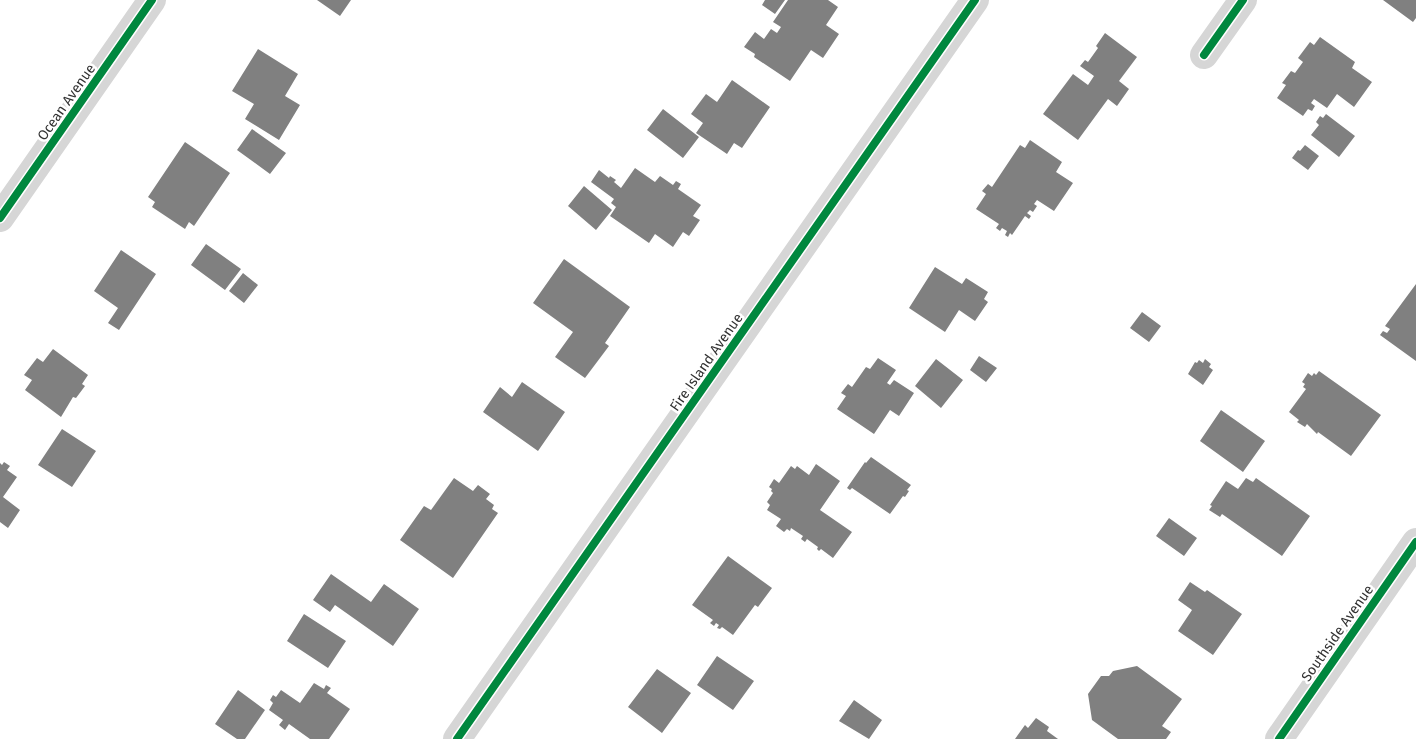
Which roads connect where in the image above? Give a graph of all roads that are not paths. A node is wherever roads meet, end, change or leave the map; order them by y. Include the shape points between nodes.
1 (152, 0) edge
2 (974, 0) edge
3 (1243, 0) edge
4 (1204, 55) dead end
5 (0, 218) edge
6 (1416, 542) edge
7 (457, 739) edge
8 (1279, 739) edge

1 - 5 street, Ocean Avenue
2 - 7 street, Fire Island Avenue
3 - 4 street
6 - 8 street, Southside Avenue

